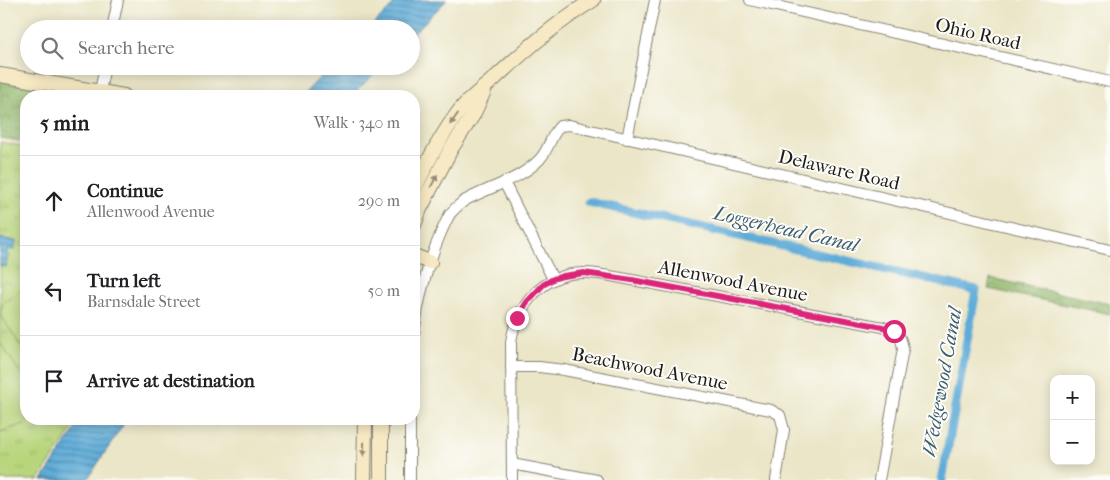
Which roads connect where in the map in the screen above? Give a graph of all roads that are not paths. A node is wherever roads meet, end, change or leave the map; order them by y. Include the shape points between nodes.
1 (118, 0) edge
2 (593, 0) edge
3 (655, 0) edge
4 (750, 0) edge
5 (114, 20) edge
6 (103, 75) edge
7 (0, 76) edge
8 (1110, 82) edge
9 (488, 84) junction
10 (78, 90) edge
11 (101, 90) edge
12 (627, 139) junction
13 (420, 178) edge
14 (504, 182) junction
15 (420, 209) edge
16 (1110, 250) edge
17 (420, 258) edge
18 (430, 262) junction
19 (553, 279) junction
20 (420, 303) edge
21 (511, 367) junction
22 (365, 425) edge
23 (381, 425) edge
24 (410, 425) edge
25 (512, 464) junction
26 (364, 480) edge
27 (381, 480) edge
28 (410, 480) edge
29 (512, 480) edge
30 (598, 480) edge
31 (776, 480) edge
32 (879, 480) edge

1 - 5 street
2 - 9 main road via 545,34
3 - 12 street
4 - 8 street, Ohio Road
6 - 11 street
7 - 10 main road
9 -> 13 main road via 451,122
15 -> 9 main road
12 - 14 street, Delaware Road via 560,126 541,157 525,171
12 - 16 street, Delaware Road
14 - 18 street via 457,206 446,220
14 - 19 street
17 - 18 main road
18 - 20 street
19 - 21 street via 527,302 517,318 511,342
19 - 32 street, Allenwood Avenue via 584,273 614,276 894,331 902,339 904,349
21 - 25 street
21 - 31 street, Beachwood Avenue via 564,370 771,410 780,415 784,430
22 -> 26 main road
23 - 27 main road
24 - 28 street
25 - 29 street
25 - 30 street

